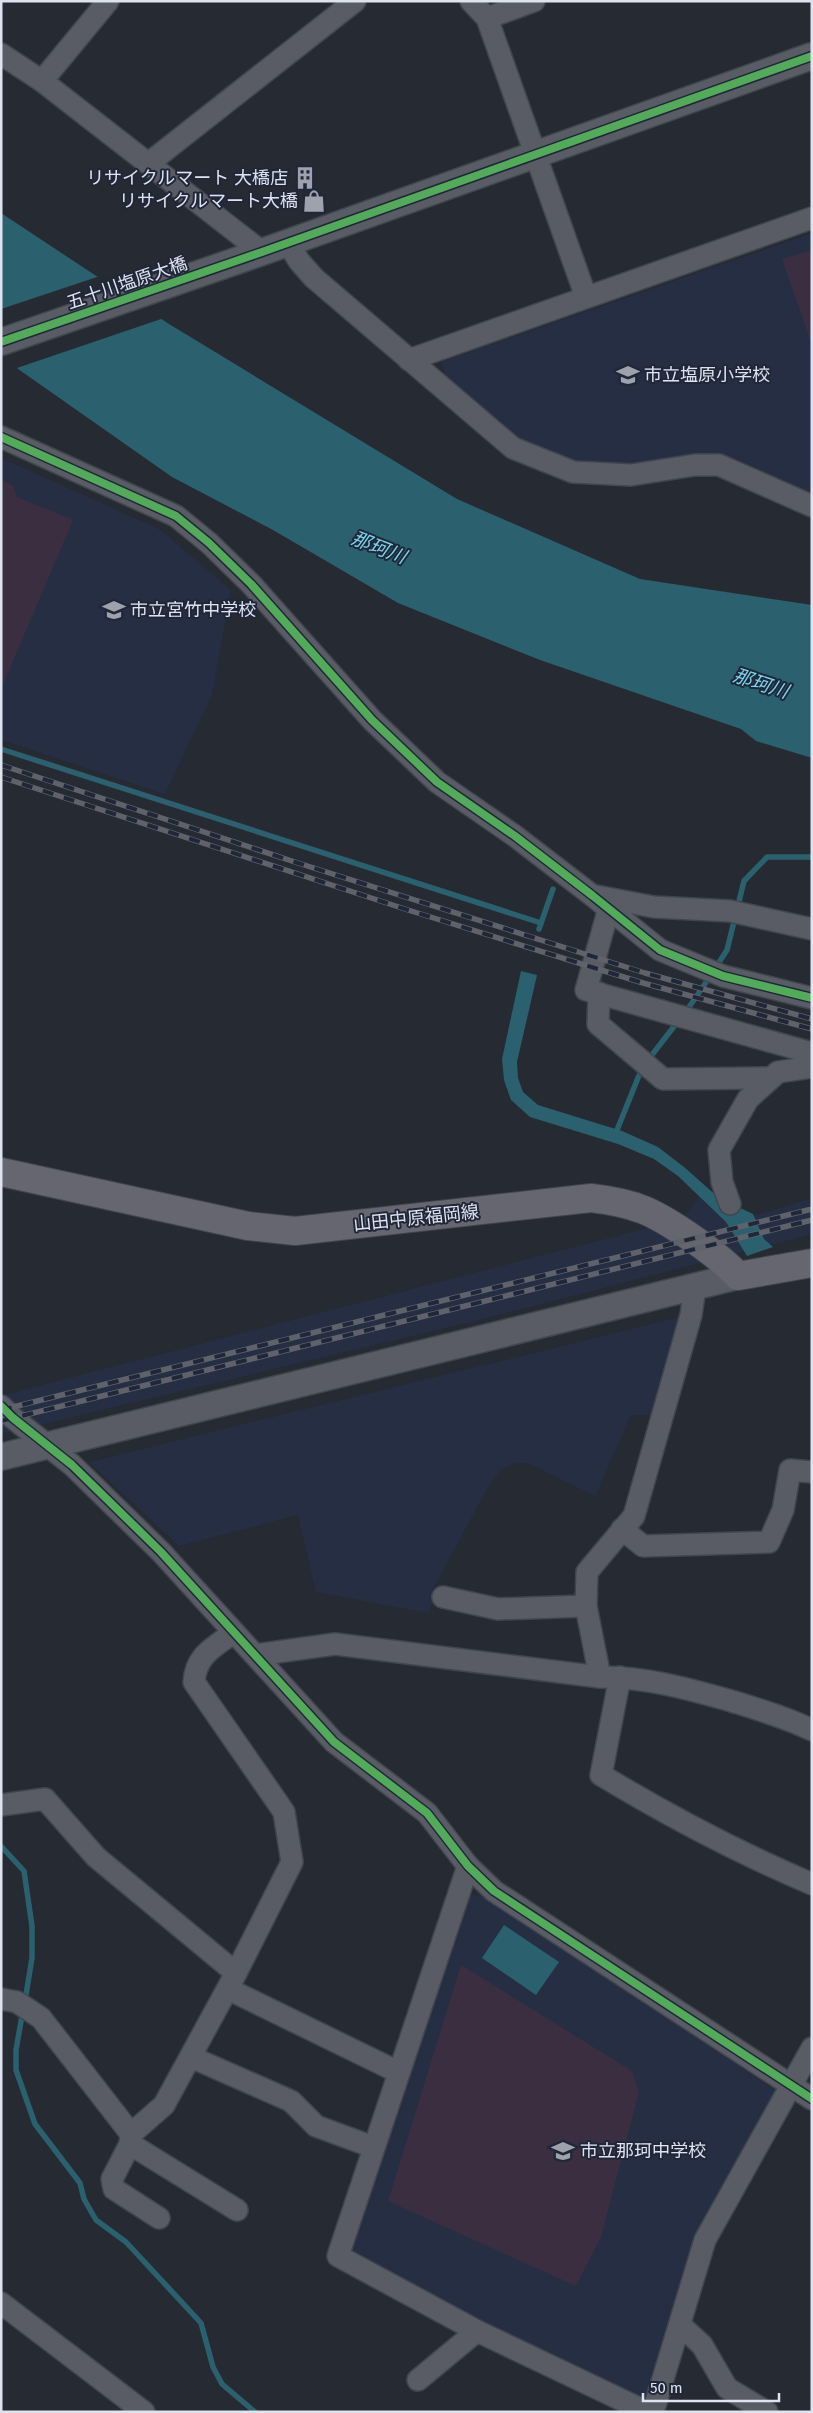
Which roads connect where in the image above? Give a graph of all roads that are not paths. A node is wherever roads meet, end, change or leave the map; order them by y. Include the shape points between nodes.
1 (108, 1) edge
2 (355, 1) edge
3 (471, 1) edge
4 (534, 1) edge
5 (488, 18) junction
6 (1, 54) edge
7 (812, 56) edge
8 (42, 81) junction
9 (537, 154) junction
10 (149, 163) junction
11 (812, 218) edge
12 (288, 243) junction
13 (262, 252) junction
14 (586, 297) junction
15 (1, 342) edge
16 (409, 360) junction
17 (1, 437) edge
18 (812, 506) edge
19 (601, 902) junction
20 (812, 929) edge
21 (599, 992) junction
22 (812, 998) edge
23 (812, 1053) edge
24 (812, 1067) edge
25 (770, 1078) junction
26 (1, 1172) edge
27 (730, 1204) dead end
28 (812, 1263) edge
29 (738, 1276) junction
30 (695, 1287) junction
31 (1, 1406) edge
32 (48, 1446) junction
33 (1, 1457) edge
34 (812, 1472) edge
35 (622, 1529) junction
36 (443, 1597) dead end
37 (586, 1606) junction
38 (233, 1633) junction
39 (255, 1655) junction
40 (610, 1677) junction
41 (812, 1730) edge
42 (1, 1805) edge
43 (468, 1866) junction
44 (812, 1884) edge
45 (232, 1981) junction
46 (1, 1998) edge
47 (812, 2048) edge
48 (191, 2057) junction
49 (398, 2072) junction
50 (790, 2086) junction
51 (812, 2099) edge
52 (131, 2139) junction
53 (373, 2147) junction
54 (237, 2210) dead end
55 (159, 2218) dead end
56 (1, 2303) edge
57 (680, 2325) junction
58 (478, 2332) junction
59 (418, 2380) dead end
60 (144, 2412) edge
61 (647, 2412) edge
62 (653, 2412) edge
63 (767, 2412) edge

1 - 8 street
2 - 10 street
3 - 5 street
4 - 5 street
5 - 9 street
6 - 8 street
7 - 9 street, 五十川塩原大橋
8 - 10 street
9 - 12 street, 五十川塩原大橋
9 - 14 street
10 - 13 street
11 - 14 street
12 - 13 street, 五十川塩原大橋
12 - 16 street via 314,278
13 - 15 street, 五十川塩原大橋
14 - 16 street
16 - 18 street via 513,448 573,472 631,475 695,465 719,465
17 - 19 street via 176,516 251,584 372,720 437,782
19 - 20 street via 730,911
19 - 21 street via 586,990
19 - 22 street via 660,950 724,976
21 - 23 street
21 - 25 street via 598,1024 663,1078
24 - 25 street via 778,1072
25 - 27 street via 748,1099 719,1150 722,1182
26 - 29 main road, 山田中原福岡線 via 248,1226 295,1231 591,1198 644,1210 678,1230
28 - 29 main road
29 - 30 street
30 - 32 street
30 - 35 street via 691,1315 634,1516
31 - 32 street
32 - 33 street
32 - 38 street via 162,1552
34 - 35 street via 790,1470 783,1510 769,1542 643,1546
35 - 37 street via 587,1572
36 - 37 street via 498,1609
37 - 40 street
38 - 39 street
38 - 45 street via 201,1658 195,1668 194,1682 284,1812 292,1862
39 - 40 street via 335,1644
39 - 43 street via 334,1742 427,1813
40 - 41 street via 676,1685 784,1716
40 - 44 street via 602,1774 749,1858
42 - 45 street via 45,1799 96,1857
43 - 49 street
43 - 50 street via 494,1891
45 - 48 street
45 - 49 street
46 - 52 street via 17,2002 41,2018
47 - 50 street
48 - 52 street via 164,2105
48 - 53 street via 291,2101 316,2126
49 - 53 street
50 - 51 street
50 - 57 street via 705,2240
52 - 54 street
52 - 55 street via 112,2179 114,2189
53 - 58 street via 338,2256
56 - 60 street
57 - 62 street
57 - 63 street via 702,2345 727,2388
58 - 59 street
58 - 61 street

